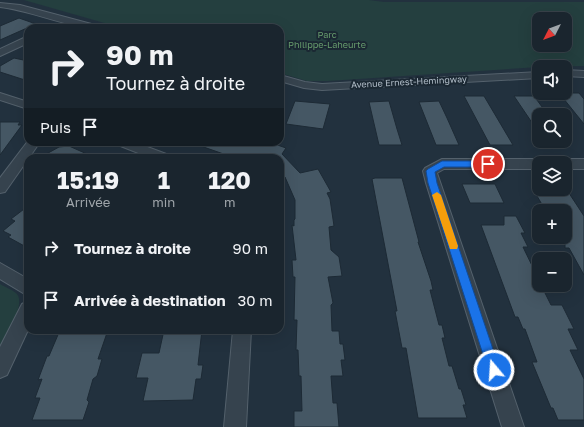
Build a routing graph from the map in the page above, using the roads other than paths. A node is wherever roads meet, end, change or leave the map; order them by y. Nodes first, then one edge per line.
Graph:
1 (0, 5) edge
2 (65, 20) junction
3 (56, 24) edge
4 (80, 24) edge
5 (24, 41) edge
6 (0, 53) edge
7 (572, 73) edge
8 (532, 74) edge
9 (584, 74) edge
10 (284, 79) edge
11 (0, 96) edge
12 (24, 105) edge
13 (132, 146) edge
14 (154, 154) edge
15 (24, 156) edge
16 (532, 164) edge
17 (0, 188) edge
18 (0, 270) edge
19 (24, 285) edge
20 (24, 318) edge
21 (242, 334) edge
22 (0, 368) edge
23 (235, 427) edge
24 (513, 427) edge

1 - 2 street
2 - 3 street
2 - 4 street
5 - 6 street
7 - 9 street
8 - 10 street, Avenue Ernest-Hemingway
11 - 12 street
13 - 14 street
15 - 17 street
16 - 24 street
18 - 19 street
20 - 22 street
21 - 23 street

